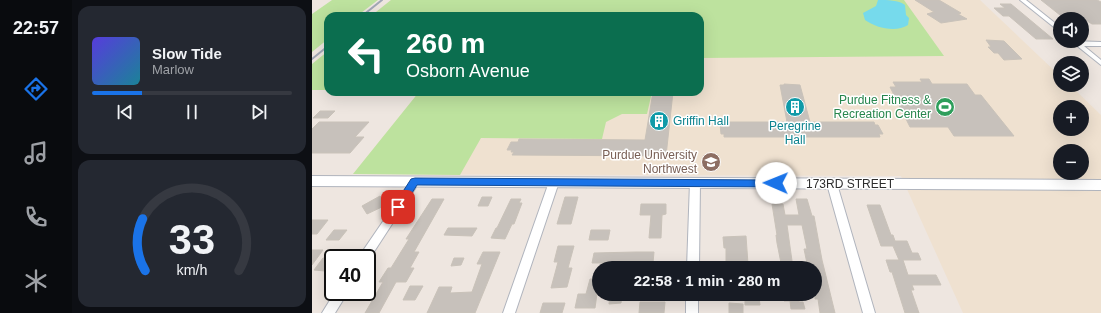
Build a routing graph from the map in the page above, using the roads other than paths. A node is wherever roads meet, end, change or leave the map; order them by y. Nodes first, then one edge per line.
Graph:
1 (1023, 0) edge
2 (1053, 24) edge
3 (1089, 43) edge
4 (1101, 44) edge
5 (1082, 48) edge
6 (1101, 63) edge
7 (312, 181) edge
8 (415, 181) junction
9 (554, 182) junction
10 (695, 182) junction
11 (832, 184) junction
12 (1101, 185) edge
13 (370, 249) edge
14 (693, 261) edge
15 (336, 301) edge
16 (692, 301) edge
17 (328, 313) edge
18 (509, 313) edge
19 (692, 313) edge
20 (869, 313) edge

1 - 2 street
3 - 4 street
5 - 6 street
7 - 8 street, 173RD STREET
8 - 9 street, 173RD STREET
8 - 13 street
9 - 10 street, 173RD STREET
9 - 18 street
10 - 11 street, 173RD STREET
10 - 14 street
11 - 12 street, 173RD STREET
11 - 20 street
15 - 17 street
16 - 19 street

